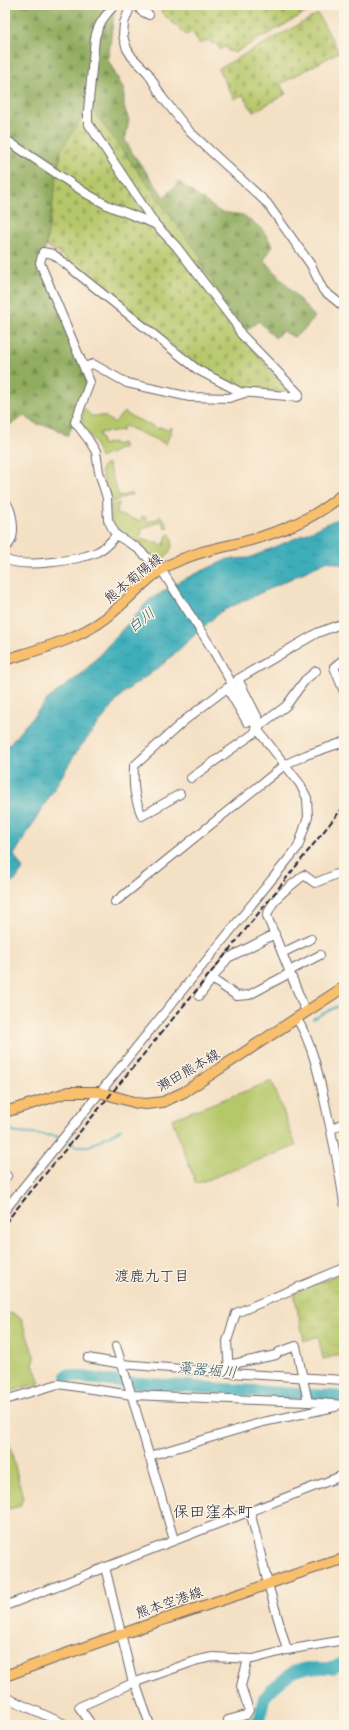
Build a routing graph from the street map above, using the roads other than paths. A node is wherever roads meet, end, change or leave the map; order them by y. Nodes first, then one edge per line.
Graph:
1 (115, 5) edge
2 (131, 5) edge
3 (138, 5) edge
4 (149, 16) dead end
5 (5, 139) edge
6 (155, 224) junction
7 (344, 307) edge
8 (85, 370) junction
9 (245, 393) junction
10 (344, 493) edge
11 (5, 501) edge
12 (116, 535) junction
13 (5, 547) edge
14 (5, 559) edge
15 (162, 571) junction
16 (344, 625) edge
17 (344, 659) edge
18 (5, 660) edge
19 (316, 671) dead end
20 (344, 692) edge
21 (257, 729) junction
22 (344, 742) edge
23 (286, 764) junction
24 (191, 778) dead end
25 (180, 794) dead end
26 (344, 870) edge
27 (115, 902) dead end
28 (275, 934) junction
29 (311, 939) dead end
30 (282, 953) junction
31 (320, 955) dead end
32 (290, 972) junction
33 (212, 979) junction
34 (344, 987) edge
35 (199, 996) dead end
36 (306, 1012) junction
37 (297, 1019) junction
38 (99, 1092) junction
39 (5, 1112) edge
40 (344, 1122) edge
41 (331, 1130) junction
42 (344, 1203) edge
43 (5, 1210) edge
44 (344, 1268) edge
45 (116, 1346) dead end
46 (88, 1358) dead end
47 (122, 1364) junction
48 (228, 1369) junction
49 (304, 1377) junction
50 (344, 1380) edge
51 (131, 1393) junction
52 (5, 1400) edge
53 (308, 1400) junction
54 (149, 1456) junction
55 (344, 1476) edge
56 (250, 1511) junction
57 (174, 1540) junction
58 (344, 1559) edge
59 (105, 1567) junction
60 (268, 1584) junction
61 (5, 1606) edge
62 (120, 1634) junction
63 (344, 1640) edge
64 (287, 1650) junction
65 (248, 1659) junction
66 (5, 1676) edge
67 (134, 1682) junction
68 (5, 1697) edge
69 (228, 1720) dead end
70 (67, 1725) edge
71 (87, 1725) edge
72 (150, 1725) edge

1 - 6 street
2 - 7 street
3 - 4 street
5 - 6 street
6 - 9 street
8 - 9 street
8 - 9 street
8 - 12 street
10 - 15 main road, 熊本菊陽線
11 - 13 street
12 - 14 street
12 - 15 street
15 - 18 main road, 熊本菊陽線
15 - 21 street
16 - 21 street
17 - 20 street
19 - 21 street
21 - 23 street
21 - 24 street
21 - 25 street
22 - 23 street
23 - 27 street
23 - 38 street
26 - 28 street
28 - 30 street
28 - 33 street
29 - 30 street
30 - 32 street
31 - 32 street
32 - 33 street
32 - 36 street
33 - 35 street
34 - 36 main road, 瀬田熊本線
36 - 37 main road, 瀬田熊本線
37 - 38 main road, 瀬田熊本線
37 - 41 street
38 - 39 main road, 瀬田熊本線
38 - 43 street
40 - 41 street
41 - 42 street
44 - 48 street
45 - 47 street
46 - 47 street
47 - 48 street
47 - 51 street
48 - 49 street
48 - 49 street
49 - 50 street
49 - 53 street
51 - 52 street
51 - 53 street
51 - 54 street
53 - 54 street
54 - 57 street
55 - 56 street
56 - 57 street
56 - 60 street
57 - 59 street
58 - 60 main road, 熊本空港線
59 - 61 street
59 - 62 street
60 - 62 main road, 熊本空港線
60 - 64 street
62 - 66 main road, 熊本空港線
62 - 67 street
63 - 64 street
64 - 65 street
65 - 67 street
65 - 69 street
67 - 71 street
67 - 72 street
68 - 70 street

